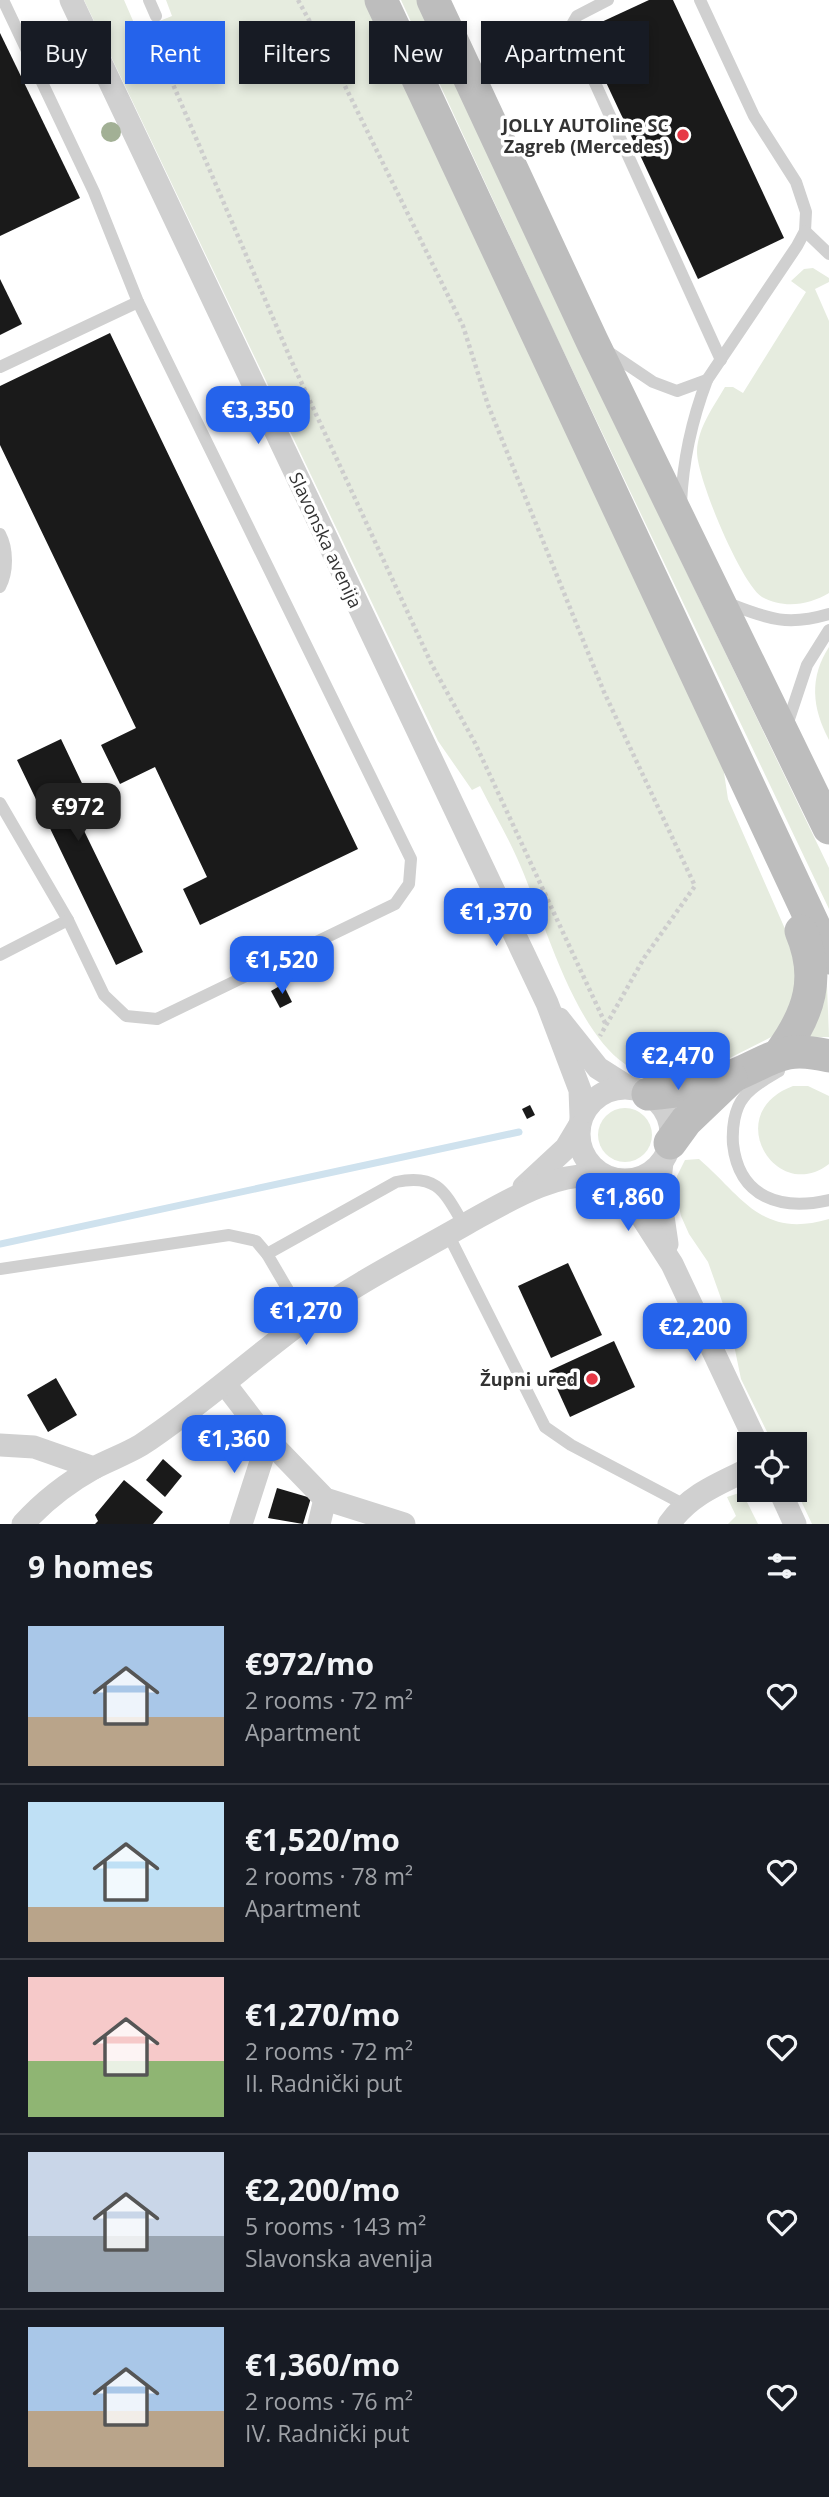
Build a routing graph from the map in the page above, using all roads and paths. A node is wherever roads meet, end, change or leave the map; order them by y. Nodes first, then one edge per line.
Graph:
1 (3, 0) edge
2 (71, 0) edge
3 (149, 0) edge
4 (298, 0) edge
5 (381, 0) edge
6 (433, 0) edge
7 (455, 0) edge
8 (608, 0) edge
9 (700, 0) edge
10 (156, 16) joint
11 (489, 121) junction
12 (805, 231) junction
13 (829, 254) edge
14 (138, 302) junction
15 (593, 341) junction
16 (721, 360) junction
17 (0, 367) edge
18 (708, 380) junction
19 (680, 521) junction
20 (0, 534) edge
21 (0, 587) edge
22 (718, 599) junction
23 (829, 614) edge
24 (829, 630) edge
25 (784, 735) junction
26 (0, 803) edge
27 (829, 828) edge
28 (787, 868) junction
29 (68, 920) junction
30 (0, 955) edge
31 (829, 958) edge
32 (547, 1003) junction
33 (606, 1026) junction
34 (597, 1043) dead end
35 (813, 1056) edge
36 (733, 1076) junction
37 (638, 1091) junction
38 (580, 1122) junction
39 (666, 1152) junction
40 (611, 1178) junction
41 (829, 1200) edge
42 (509, 1201) junction
43 (456, 1230) junction
44 (267, 1254) junction
45 (671, 1264) junction
46 (0, 1269) edge
47 (306, 1320) junction
48 (225, 1384) junction
49 (751, 1432) edge
50 (268, 1440) junction
51 (0, 1445) edge
52 (94, 1468) junction
53 (737, 1475) edge
54 (325, 1499) junction
55 (785, 1502) edge
56 (683, 1504) junction
57 (23, 1524) edge
58 (241, 1524) edge
59 (319, 1524) edge
60 (404, 1524) edge
61 (669, 1524) edge
62 (795, 1524) edge

1 - 14 lane
2 - 32 street, Slavonska avenija
3 - 10 lane
4 - 33 path
5 - 28 main road
6 - 11 main road
7 - 11 main road
8 - 16 lane
9 - 12 lane
10 - 33 path
11 - 15 main road
12 - 13 lane
12 - 16 lane
14 - 17 lane
14 - 29 lane
15 - 18 lane
15 - 19 main road
16 - 18 lane
18 - 19 lane
19 - 22 main road
20 - 21 lane
22 - 23 lane
22 - 25 main road
24 - 25 lane
25 - 27 main road
26 - 29 lane
28 - 31 main road
28 - 35 main road
29 - 30 lane
32 - 37 street, Slavonska avenija
32 - 38 street, Slavonska avenija
33 - 34 path
35 - 36 main road
35 - 41 lane
36 - 37 main road
36 - 39 main road
37 - 38 street
37 - 39 street
38 - 40 street
38 - 42 street
39 - 40 street
39 - 45 street
40 - 42 street
40 - 45 street
42 - 43 street
43 - 44 lane
43 - 47 street
43 - 56 lane
44 - 46 lane
44 - 47 lane
45 - 49 street
47 - 48 street
48 - 50 street
48 - 52 street
50 - 54 street
50 - 58 street
51 - 52 street
52 - 57 street
53 - 56 street
54 - 59 street
54 - 60 street
55 - 62 street
56 - 61 street

